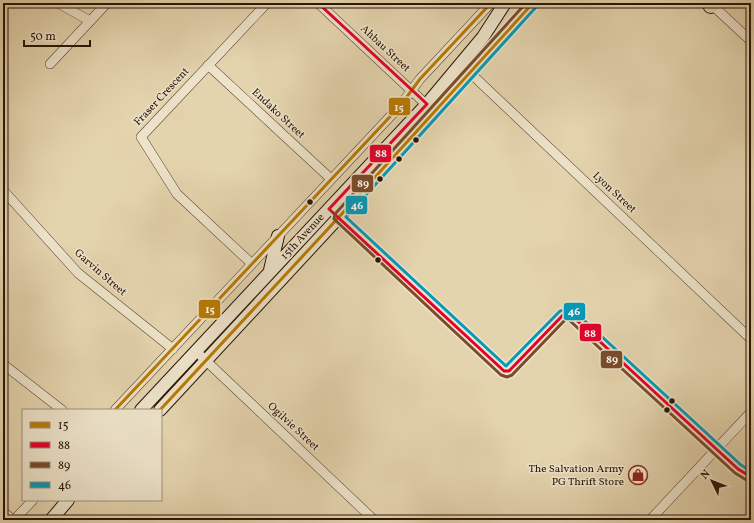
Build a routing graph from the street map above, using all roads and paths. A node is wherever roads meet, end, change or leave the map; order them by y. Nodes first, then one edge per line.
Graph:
1 (58, 3) edge
2 (107, 3) edge
3 (267, 3) edge
4 (318, 3) edge
5 (491, 3) edge
6 (505, 3) edge
7 (533, 3) edge
8 (711, 4) edge
9 (90, 21) junction
10 (751, 41) edge
11 (50, 64) dead end
12 (461, 64) junction
13 (208, 65) junction
14 (470, 74) junction
15 (411, 90) junction
16 (431, 108) junction
17 (331, 179) junction
18 (3, 190) edge
19 (329, 209) junction
20 (339, 218) junction
21 (278, 236) junction
22 (252, 264) junction
23 (270, 272) junction
24 (751, 339) edge
25 (173, 349) junction
26 (196, 352) junction
27 (206, 361) junction
28 (3, 364) edge
29 (61, 409) edge
30 (116, 409) edge
31 (142, 409) edge
32 (161, 409) edge
33 (751, 412) edge
34 (717, 449) junction
35 (751, 477) edge
36 (32, 501) edge
37 (67, 501) edge
38 (3, 512) edge
39 (656, 518) edge
40 (13, 520) edge
41 (51, 520) edge
42 (374, 520) edge

1 - 9 street
2 - 9 street
3 - 13 street, Fraser Crescent
4 - 15 street, Ahbau Street
5 - 15 street, 15th Avenue
6 - 12 main road, 15th Avenue
7 - 14 main road, 15th Avenue
8 - 10 street
9 - 11 street
12 - 14 street, Lyon Street
12 - 16 main road, 15th Avenue
13 - 17 street, Endako Street
13 - 22 street, Fraser Crescent
14 - 16 main road, 15th Avenue
14 - 24 street, Lyon Street
15 - 16 street, Ahbau Street
15 - 17 street, 15th Avenue
16 - 19 main road, 15th Avenue
16 - 20 main road, 15th Avenue
17 - 21 street, 15th Avenue
18 - 25 street, Garvin Street
19 - 20 street
19 - 23 main road, 15th Avenue
20 - 27 main road, 15th Avenue
20 - 34 street
21 - 22 street, 15th Avenue
21 - 23 main road
22 - 25 street, 15th Avenue
23 - 26 main road, 15th Avenue
25 - 30 street, 15th Avenue
26 - 27 street, Ogilvie Street
26 - 31 main road, 15th Avenue
27 - 32 main road, 15th Avenue
27 - 42 street, Ogilvie Street
28 - 29 street
33 - 34 street
34 - 35 street
34 - 39 street
36 - 40 street
37 - 41 main road
38 - 40 street

